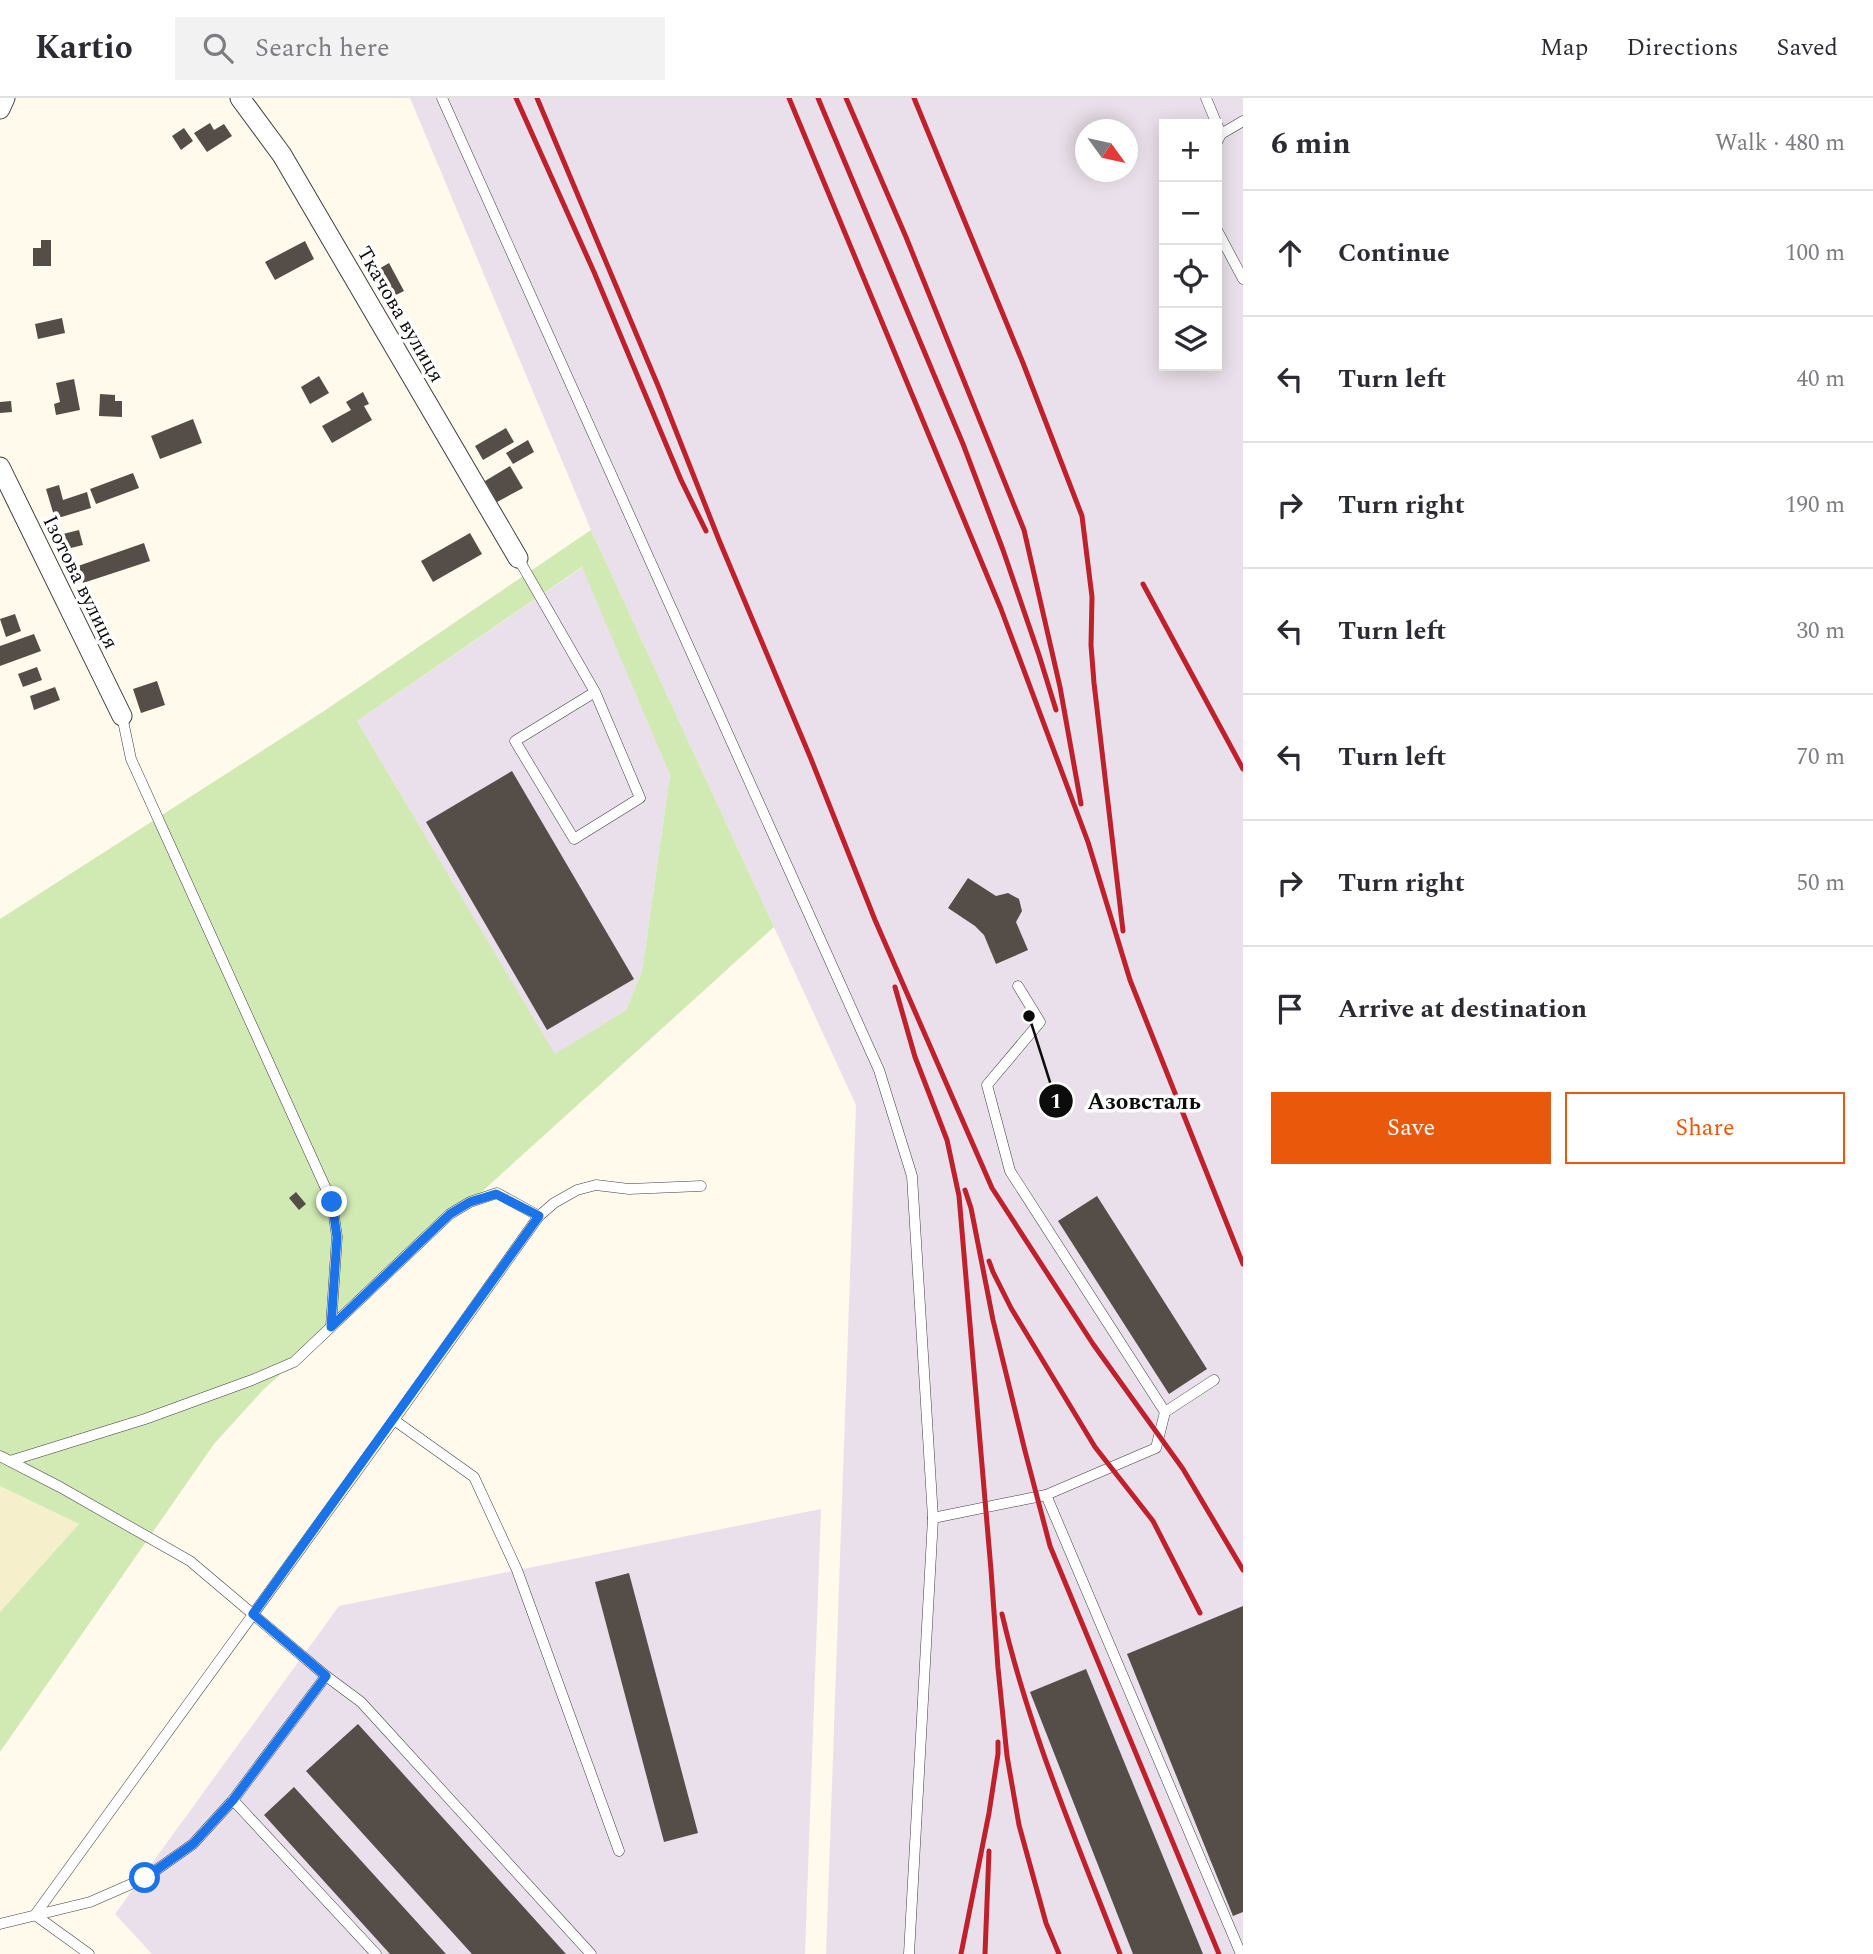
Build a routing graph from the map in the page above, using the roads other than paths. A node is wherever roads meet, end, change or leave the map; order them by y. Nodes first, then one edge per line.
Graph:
1 (5, 98) edge
2 (240, 98) edge
3 (442, 98) edge
4 (1206, 98) edge
5 (0, 109) edge
6 (1213, 119) edge
7 (1243, 121) edge
8 (1222, 136) edge
9 (1222, 238) edge
10 (1243, 278) edge
11 (0, 467) edge
12 (518, 558) joint
13 (595, 692) junction
14 (122, 716) joint
15 (1018, 986) dead end
16 (701, 1186) dead end
17 (539, 1216) junction
18 (331, 1327) junction
19 (1214, 1380) dead end
20 (1165, 1412) junction
21 (394, 1420) junction
22 (5, 1459) edge
23 (1046, 1495) junction
24 (933, 1518) junction
25 (253, 1614) junction
26 (326, 1676) junction
27 (233, 1800) junction
28 (619, 1852) dead end
29 (35, 1915) junction
30 (0, 1924) edge
31 (89, 1954) edge
32 (376, 1954) edge
33 (591, 1954) edge
34 (909, 1954) edge
35 (1241, 1954) edge

1 - 5 street
2 - 12 street, Ткачова вулиця
3 - 24 lane
4 - 6 lane
7 - 8 lane
9 - 10 lane
11 - 14 street, Ізотова вулиця
12 - 13 lane
13 - 13 lane
14 - 18 lane
15 - 20 lane
16 - 17 lane
17 - 18 lane
17 - 21 lane
18 - 22 lane
19 - 20 lane
20 - 23 lane
21 - 25 lane
21 - 28 lane
22 - 25 lane
23 - 24 lane
23 - 35 lane
24 - 34 lane
25 - 26 lane
25 - 29 lane
26 - 27 lane
26 - 33 lane
27 - 29 lane
27 - 32 lane
29 - 30 lane
29 - 31 lane

